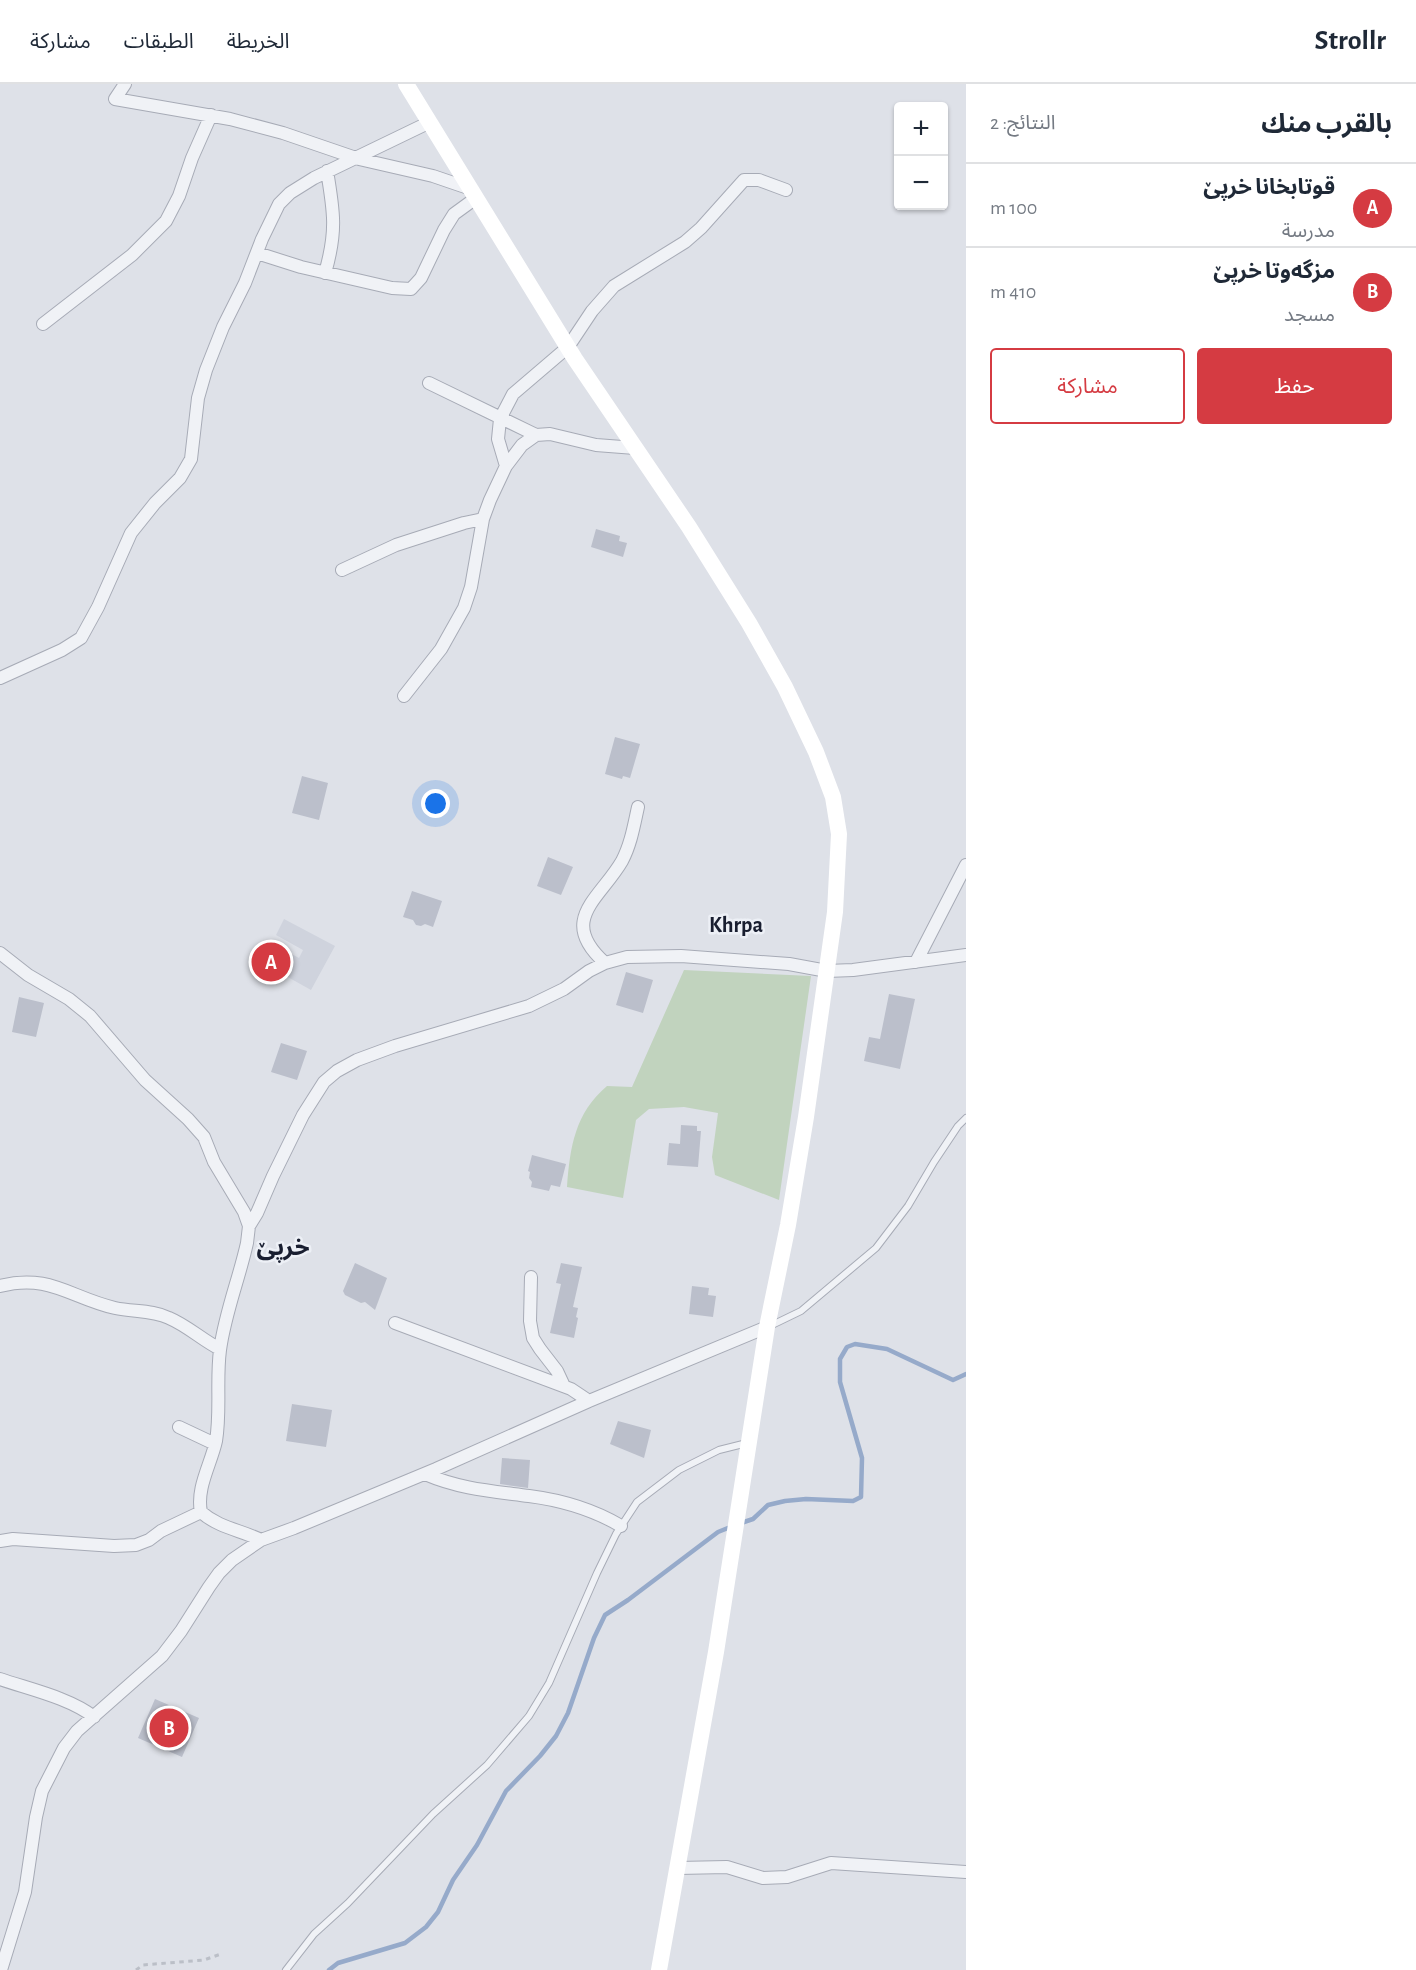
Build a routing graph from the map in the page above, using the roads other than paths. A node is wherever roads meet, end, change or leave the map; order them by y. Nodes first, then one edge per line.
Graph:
1 (125, 84) edge
2 (406, 84) edge
3 (211, 115) junction
4 (430, 122) junction
5 (355, 158) junction
6 (327, 171) junction
7 (786, 189) dead end
8 (474, 193) junction
9 (256, 253) junction
10 (325, 273) junction
11 (43, 324) dead end
12 (568, 347) junction
13 (429, 383) dead end
14 (500, 419) junction
15 (536, 435) junction
16 (635, 448) junction
17 (506, 466) junction
18 (483, 519) junction
19 (342, 570) dead end
20 (0, 678) edge
21 (404, 696) dead end
22 (638, 807) dead end
23 (966, 865) edge
24 (0, 953) edge
25 (966, 956) edge
26 (916, 962) junction
27 (605, 963) junction
28 (827, 971) junction
29 (966, 1119) edge
30 (249, 1226) junction
31 (531, 1277) dead end
32 (0, 1286) edge
33 (395, 1323) dead end
34 (767, 1327) junction
35 (220, 1349) junction
36 (564, 1386) junction
37 (589, 1401) junction
38 (179, 1427) dead end
39 (750, 1442) junction
40 (215, 1444) junction
41 (425, 1474) junction
42 (201, 1512) junction
43 (621, 1526) junction
44 (261, 1540) junction
45 (0, 1541) edge
46 (0, 1679) edge
47 (94, 1717) junction
48 (678, 1868) junction
49 (966, 1872) edge
50 (1, 1970) edge
51 (286, 1970) edge
52 (659, 1970) edge

1 - 3 street
2 - 4 street
3 - 5 street
3 - 11 street
4 - 5 street
4 - 8 street
5 - 6 street
5 - 8 street
6 - 9 street
6 - 10 street
7 - 12 street
8 - 10 street
8 - 12 street
9 - 10 street
9 - 20 street
12 - 14 street
12 - 16 street
13 - 14 street
14 - 15 street
14 - 17 street
15 - 16 street
15 - 17 street
16 - 28 street
17 - 18 street
18 - 19 street
18 - 21 street
22 - 27 street
23 - 26 street
24 - 30 street
25 - 26 street
26 - 28 street
27 - 28 street
27 - 30 street
28 - 34 street
29 - 34 lane
30 - 35 street
31 - 36 street
32 - 35 street
33 - 36 street
34 - 37 street
34 - 39 street
35 - 40 street
36 - 37 street
37 - 41 street
38 - 40 street
39 - 43 lane
39 - 48 street
40 - 42 street
41 - 43 street
41 - 44 street
42 - 44 street
42 - 45 street
43 - 51 lane
44 - 47 street
46 - 47 street
47 - 50 street
48 - 49 street
48 - 52 street

